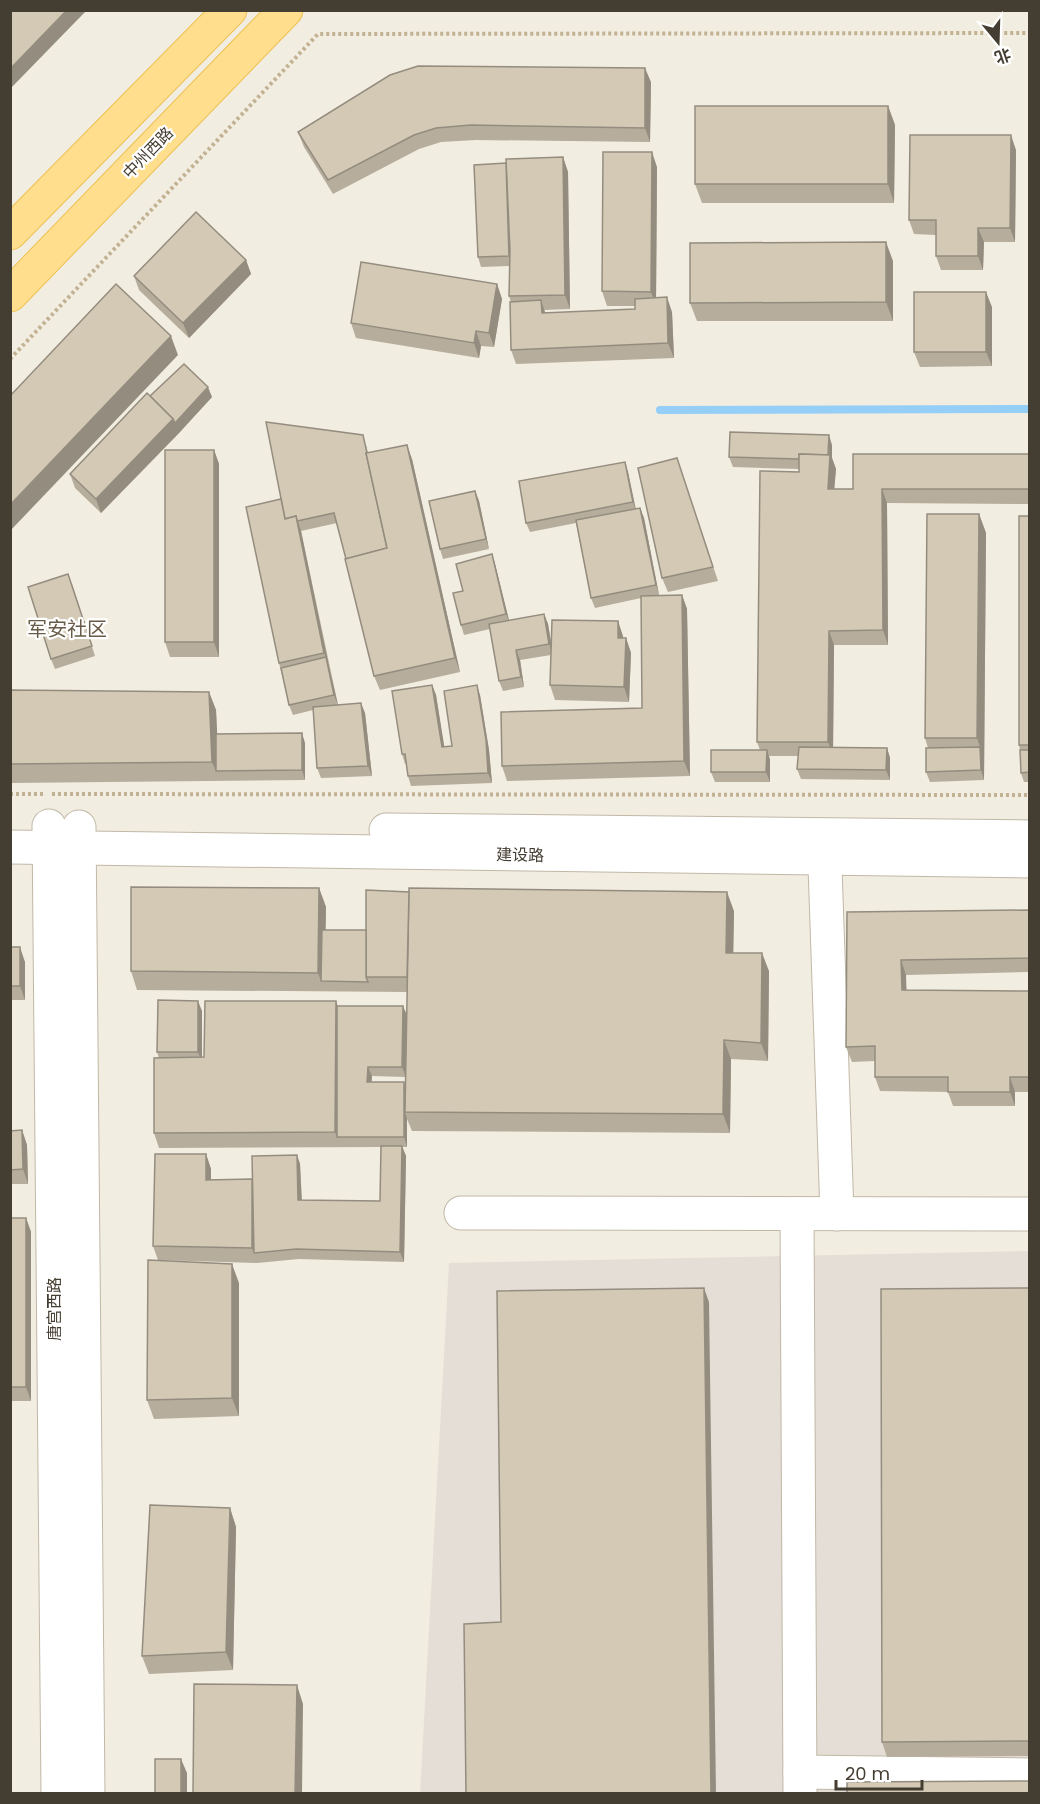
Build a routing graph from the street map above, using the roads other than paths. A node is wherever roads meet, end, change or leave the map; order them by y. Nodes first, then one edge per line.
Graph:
1 (230, 10) edge
2 (286, 10) edge
3 (10, 233) edge
4 (10, 295) edge
5 (10, 825) edge
6 (65, 836) junction
7 (1029, 837) edge
8 (10, 847) edge
9 (825, 848) junction
10 (1029, 861) edge
11 (461, 1213) dead end
12 (797, 1214) junction
13 (837, 1214) junction
14 (1029, 1214) edge
15 (1029, 1775) edge
16 (800, 1783) edge
17 (58, 1794) edge
18 (88, 1794) edge

1 - 3 main road
2 - 4 main road, 中州西路
5 - 6 street, 建设路
6 - 8 street, 建设路
6 - 9 street, 建设路
6 - 17 street, 唐宫西路
6 - 18 street, 唐宫西路
7 - 9 street, 建设路
9 - 10 street, 建设路
9 - 13 street
11 - 12 street
12 - 13 street
12 - 16 street
13 - 14 street
15 - 16 street

